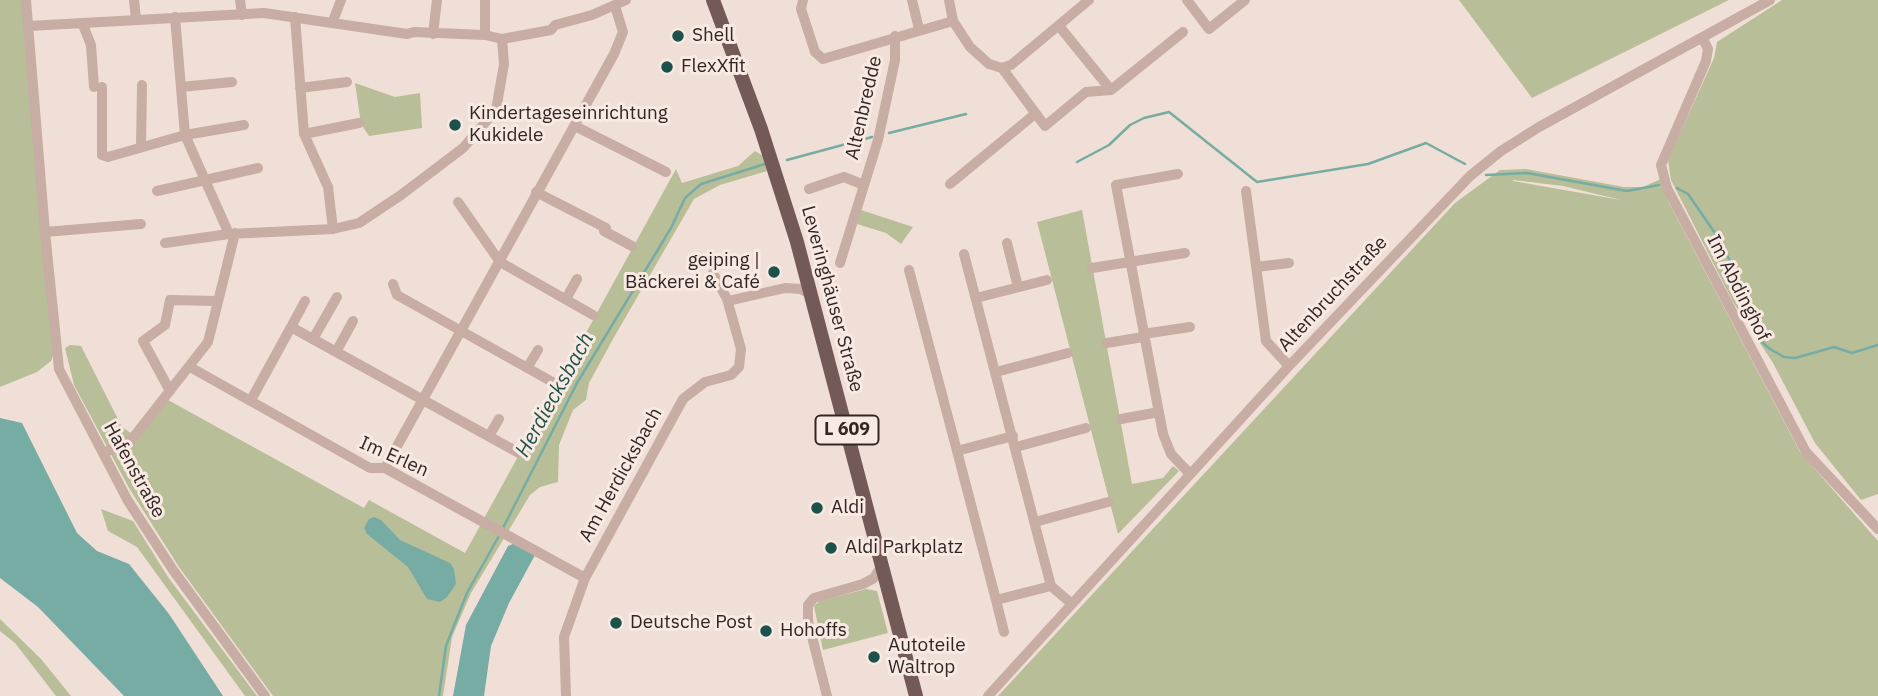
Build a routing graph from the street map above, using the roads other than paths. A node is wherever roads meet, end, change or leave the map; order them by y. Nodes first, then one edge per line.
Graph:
1 (26, 0) edge
2 (134, 0) edge
3 (240, 0) edge
4 (341, 0) edge
5 (437, 0) edge
6 (485, 0) edge
7 (626, 0) edge
8 (803, 0) edge
9 (912, 0) edge
10 (949, 0) edge
11 (1089, 0) edge
12 (1186, 0) edge
13 (1245, 0) edge
14 (1770, 0) edge
15 (615, 5) junction
16 (716, 5) edge
17 (242, 15) junction
18 (176, 17) junction
19 (295, 17) junction
20 (136, 19) junction
21 (333, 21) junction
22 (953, 21) junction
23 (83, 25) junction
24 (29, 26) junction
25 (1059, 26) junction
26 (919, 29) junction
27 (1183, 32) dead end
28 (433, 34) junction
29 (485, 35) junction
30 (895, 36) junction
31 (502, 39) junction
32 (1703, 39) junction
33 (1002, 68) junction
34 (232, 82) dead end
35 (347, 82) dead end
36 (142, 85) dead end
37 (181, 87) junction
38 (300, 88) junction
39 (1111, 90) junction
40 (1035, 114) junction
41 (359, 123) dead end
42 (244, 125) dead end
43 (575, 126) junction
44 (303, 134) junction
45 (185, 135) junction
46 (141, 147) junction
47 (103, 155) junction
48 (90, 156) dead end
49 (258, 168) dead end
50 (666, 172) dead end
51 (1178, 174) dead end
52 (204, 179) junction
53 (950, 184) dead end
54 (864, 185) junction
55 (809, 189) dead end
56 (157, 191) dead end
57 (1246, 191) dead end
58 (536, 192) junction
59 (458, 202) dead end
60 (612, 216) dead end
61 (141, 224) dead end
62 (606, 228) junction
63 (333, 229) junction
64 (44, 232) junction
65 (232, 234) junction
66 (166, 243) dead end
67 (1007, 243) dead end
68 (632, 246) dead end
69 (1185, 253) dead end
70 (964, 254) dead end
71 (802, 259) junction
72 (500, 262) junction
73 (1129, 262) junction
74 (840, 263) dead end
75 (1289, 263) dead end
76 (1256, 267) junction
77 (1092, 268) dead end
78 (909, 270) dead end
79 (713, 273) dead end
80 (577, 279) dead end
81 (1047, 280) dead end
82 (393, 284) dead end
83 (1018, 287) junction
84 (785, 288) junction
85 (812, 295) junction
86 (337, 298) dead end
87 (976, 298) junction
88 (566, 299) junction
89 (217, 301) junction
90 (305, 301) dead end
91 (728, 302) junction
92 (593, 315) dead end
93 (354, 321) dead end
94 (291, 327) junction
95 (1190, 327) dead end
96 (461, 330) junction
97 (1143, 335) junction
98 (313, 339) junction
99 (1107, 343) dead end
100 (538, 350) dead end
101 (336, 352) junction
102 (1068, 353) dead end
103 (1289, 366) junction
104 (190, 367) junction
105 (527, 368) junction
106 (996, 372) junction
107 (556, 384) dead end
108 (170, 391) junction
109 (422, 399) junction
110 (251, 400) junction
111 (1159, 412) junction
112 (499, 419) dead end
113 (1121, 419) dead end
114 (1086, 428) dead end
115 (489, 436) junction
116 (1014, 442) junction
117 (957, 451) junction
118 (104, 453) junction
119 (519, 453) dead end
120 (385, 468) junction
121 (1190, 474) junction
122 (1108, 502) dead end
123 (1035, 522) junction
124 (1878, 529) edge
125 (882, 565) junction
126 (585, 578) junction
127 (863, 584) junction
128 (1051, 586) junction
129 (889, 591) junction
130 (996, 600) junction
131 (1072, 604) junction
132 (1004, 632) dead end
133 (265, 696) edge
134 (566, 696) edge
135 (828, 696) edge
136 (916, 696) edge
137 (988, 696) edge

1 - 24 street, Hafenstraße
2 - 20 street
3 - 17 street
4 - 21 street
5 - 28 street
6 - 29 street
7 - 15 street
8 - 30 street
9 - 26 street
10 - 22 street
11 - 25 street
12 - 13 street
14 - 32 street, Altenbruchstraße
15 - 31 street
15 - 43 street
16 - 71 main road, Leveringhäuser Straße / L 609
17 - 18 street
17 - 19 street
18 - 20 street
18 - 37 street
19 - 21 street
19 - 38 street
20 - 23 street
21 - 28 street
22 - 26 street, Altenbredde
22 - 33 street
23 - 24 street
23 - 47 street
24 - 64 street, Hafenstraße
25 - 33 street
25 - 39 street
26 - 30 street, Altenbredde
27 - 39 street
28 - 29 street
29 - 31 street
30 - 54 street, Altenbredde
31 - 63 street
32 - 103 street, Altenbruchstraße
32 - 124 street, Im Abdinghof
33 - 40 street
34 - 37 street
35 - 38 street
36 - 46 street
37 - 45 street
38 - 44 street
39 - 40 street
40 - 53 street
41 - 44 street
42 - 45 street
43 - 50 street
43 - 58 street
44 - 63 street
45 - 46 street
45 - 52 street
46 - 47 street
47 - 48 street
49 - 52 street
51 - 73 street
52 - 56 street
52 - 65 street
54 - 55 street, Altenbredde
54 - 74 street, Altenbredde
57 - 76 street
58 - 62 street
58 - 72 street
59 - 72 street
60 - 62 street
61 - 64 street
62 - 68 street
63 - 65 street
64 - 118 street, Hafenstraße
65 - 66 street
65 - 89 street
67 - 83 street
69 - 73 street
70 - 87 street
71 - 84 street
71 - 85 main road, Leveringhäuser Straße / L 609
72 - 88 street
72 - 96 street
73 - 77 street
73 - 97 street
75 - 76 street
76 - 103 street
78 - 117 street
79 - 91 street, Am Herdicksbach
80 - 88 street
81 - 83 street
82 - 96 street
83 - 87 street
84 - 85 street
84 - 91 street
85 - 125 main road, Leveringhäuser Straße / L 609
86 - 98 street
87 - 106 street
88 - 92 street
89 - 104 street
89 - 108 street
90 - 94 street
91 - 126 street, Am Herdicksbach
93 - 101 street
94 - 98 street
94 - 110 street
95 - 97 street
96 - 105 street
96 - 109 street
97 - 99 street
97 - 111 street
98 - 101 street
100 - 105 street
101 - 109 street
102 - 106 street
103 - 121 street, Altenbruchstraße
104 - 108 street
104 - 110 street, Im Erlen
105 - 107 street
106 - 116 street
108 - 118 street
109 - 115 street
109 - 120 street
110 - 120 street, Im Erlen
111 - 113 street
111 - 121 street
112 - 115 street
114 - 116 street
115 - 119 street
116 - 117 street
116 - 123 street
117 - 130 street
118 - 133 street, Hafenstraße
120 - 126 street, Im Erlen
121 - 131 street, Altenbruchstraße
122 - 123 street
123 - 128 street
125 - 127 street
125 - 129 main road, Leveringhäuser Straße / L 609
126 - 134 street, Am Herdicksbach
127 - 129 street
127 - 135 street
128 - 130 street
128 - 131 street
129 - 136 main road, Leveringhäuser Straße / L 609
130 - 132 street
131 - 137 street, Altenbruchstraße

